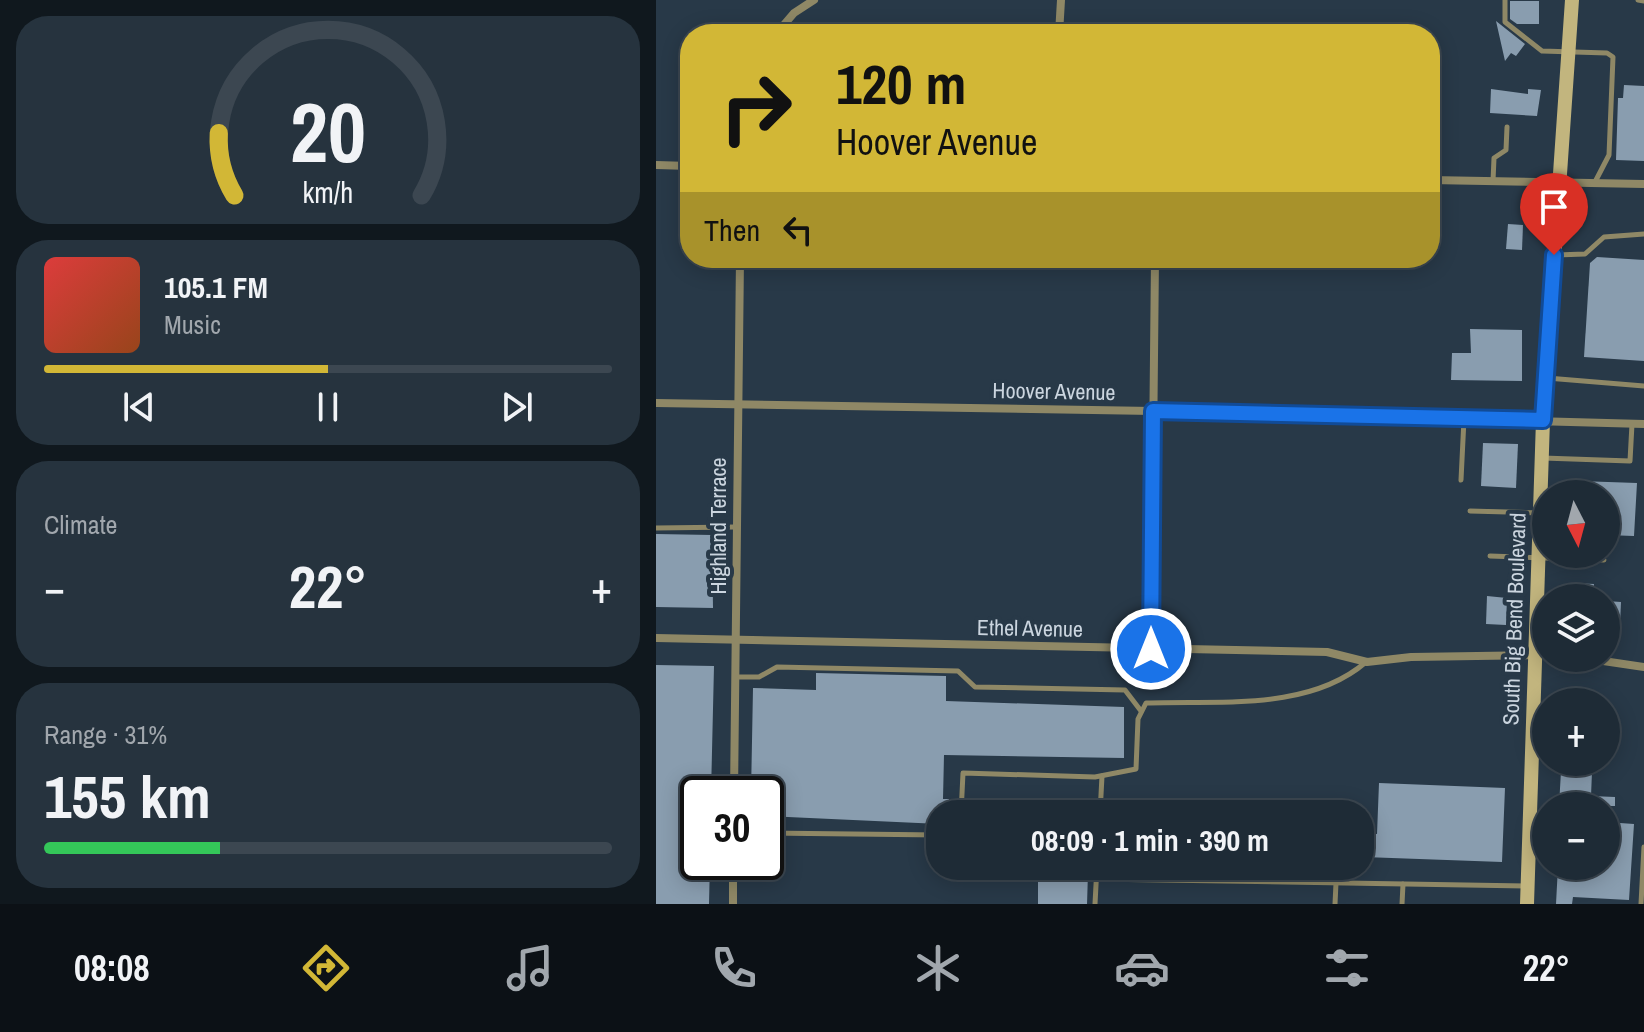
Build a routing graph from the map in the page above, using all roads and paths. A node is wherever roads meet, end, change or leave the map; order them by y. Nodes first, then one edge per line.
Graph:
1 (814, 0) edge
2 (1061, 0) edge
3 (1505, 0) edge
4 (1572, 0) edge
5 (1638, 0) edge
6 (1644, 1) edge
7 (785, 24) edge
8 (1060, 24) edge
9 (1568, 52) junction
10 (1507, 127) dead end
11 (656, 165) edge
12 (680, 166) edge
13 (1440, 180) edge
14 (1493, 181) junction
15 (1558, 182) junction
16 (1594, 183) junction
17 (1644, 184) edge
18 (1644, 234) edge
19 (1554, 255) junction
20 (740, 268) edge
21 (1155, 268) edge
22 (1546, 378) junction
23 (1644, 386) edge
24 (656, 403) edge
25 (737, 405) junction
26 (1153, 411) junction
27 (1464, 418) junction
28 (1543, 420) junction
29 (1632, 424) junction
30 (1644, 424) edge
31 (1542, 458) junction
32 (1461, 480) dead end
33 (1541, 480) edge
34 (1470, 511) dead end
35 (1532, 513) edge
36 (735, 527) junction
37 (656, 528) edge
38 (1490, 556) dead end
39 (1532, 557) edge
40 (656, 638) edge
41 (736, 639) junction
42 (1151, 649) junction
43 (1532, 656) edge
44 (1367, 662) junction
45 (1620, 663) edge
46 (1644, 667) edge
47 (1539, 672) edge
48 (735, 677) junction
49 (1142, 711) junction
50 (734, 776) edge
51 (1102, 776) junction
52 (962, 800) edge
53 (1101, 800) edge
54 (1529, 831) junction
55 (1532, 831) edge
56 (784, 833) edge
57 (926, 835) edge
58 (1644, 847) edge
59 (733, 880) edge
60 (1096, 880) edge
61 (1156, 880) edge
62 (1336, 883) junction
63 (1403, 884) junction
64 (1527, 886) junction
65 (733, 904) edge
66 (1095, 904) edge
67 (1335, 904) edge
68 (1402, 904) edge
69 (1527, 904) edge
70 (1641, 904) edge

1 - 7 street
2 - 8 street
3 - 9 lane
4 - 9 main road, South Big Bend Boulevard
5 - 6 lane
9 - 15 main road, South Big Bend Boulevard
9 - 16 lane
10 - 14 lane
11 - 12 street
13 - 14 street
14 - 15 street
15 - 16 street
15 - 19 main road, South Big Bend Boulevard
16 - 17 street
18 - 19 lane
19 - 22 main road, South Big Bend Boulevard
20 - 25 street, Highland Terrace
21 - 26 street
22 - 23 lane
22 - 28 main road, South Big Bend Boulevard
24 - 25 street, Hoover Avenue
25 - 26 street, Hoover Avenue
25 - 36 street, Highland Terrace
26 - 27 street, Hoover Avenue
26 - 42 street
27 - 28 street, Hoover Avenue
27 - 32 lane
28 - 29 street, Hoover Avenue
28 - 31 main road, South Big Bend Boulevard
29 - 30 street, Hoover Avenue
29 - 31 lane
31 - 33 main road, South Big Bend Boulevard
34 - 35 lane
36 - 37 lane
36 - 41 street, Highland Terrace
38 - 39 lane
40 - 41 street, Ethel Avenue
41 - 42 street, Ethel Avenue
41 - 48 street, Highland Terrace
42 - 44 street, Ethel Avenue
43 - 44 street, Ethel Avenue
44 - 49 lane
45 - 46 street
47 - 54 main road, South Big Bend Boulevard
48 - 49 lane
48 - 50 street, Highland Terrace
49 - 51 lane
51 - 52 lane
51 - 53 lane
54 - 55 lane
54 - 64 main road, South Big Bend Boulevard
56 - 57 lane
58 - 70 lane
59 - 65 street
60 - 66 lane
61 - 62 lane
62 - 63 lane
62 - 67 lane
63 - 64 lane
63 - 68 lane
64 - 69 main road, South Big Bend Boulevard

